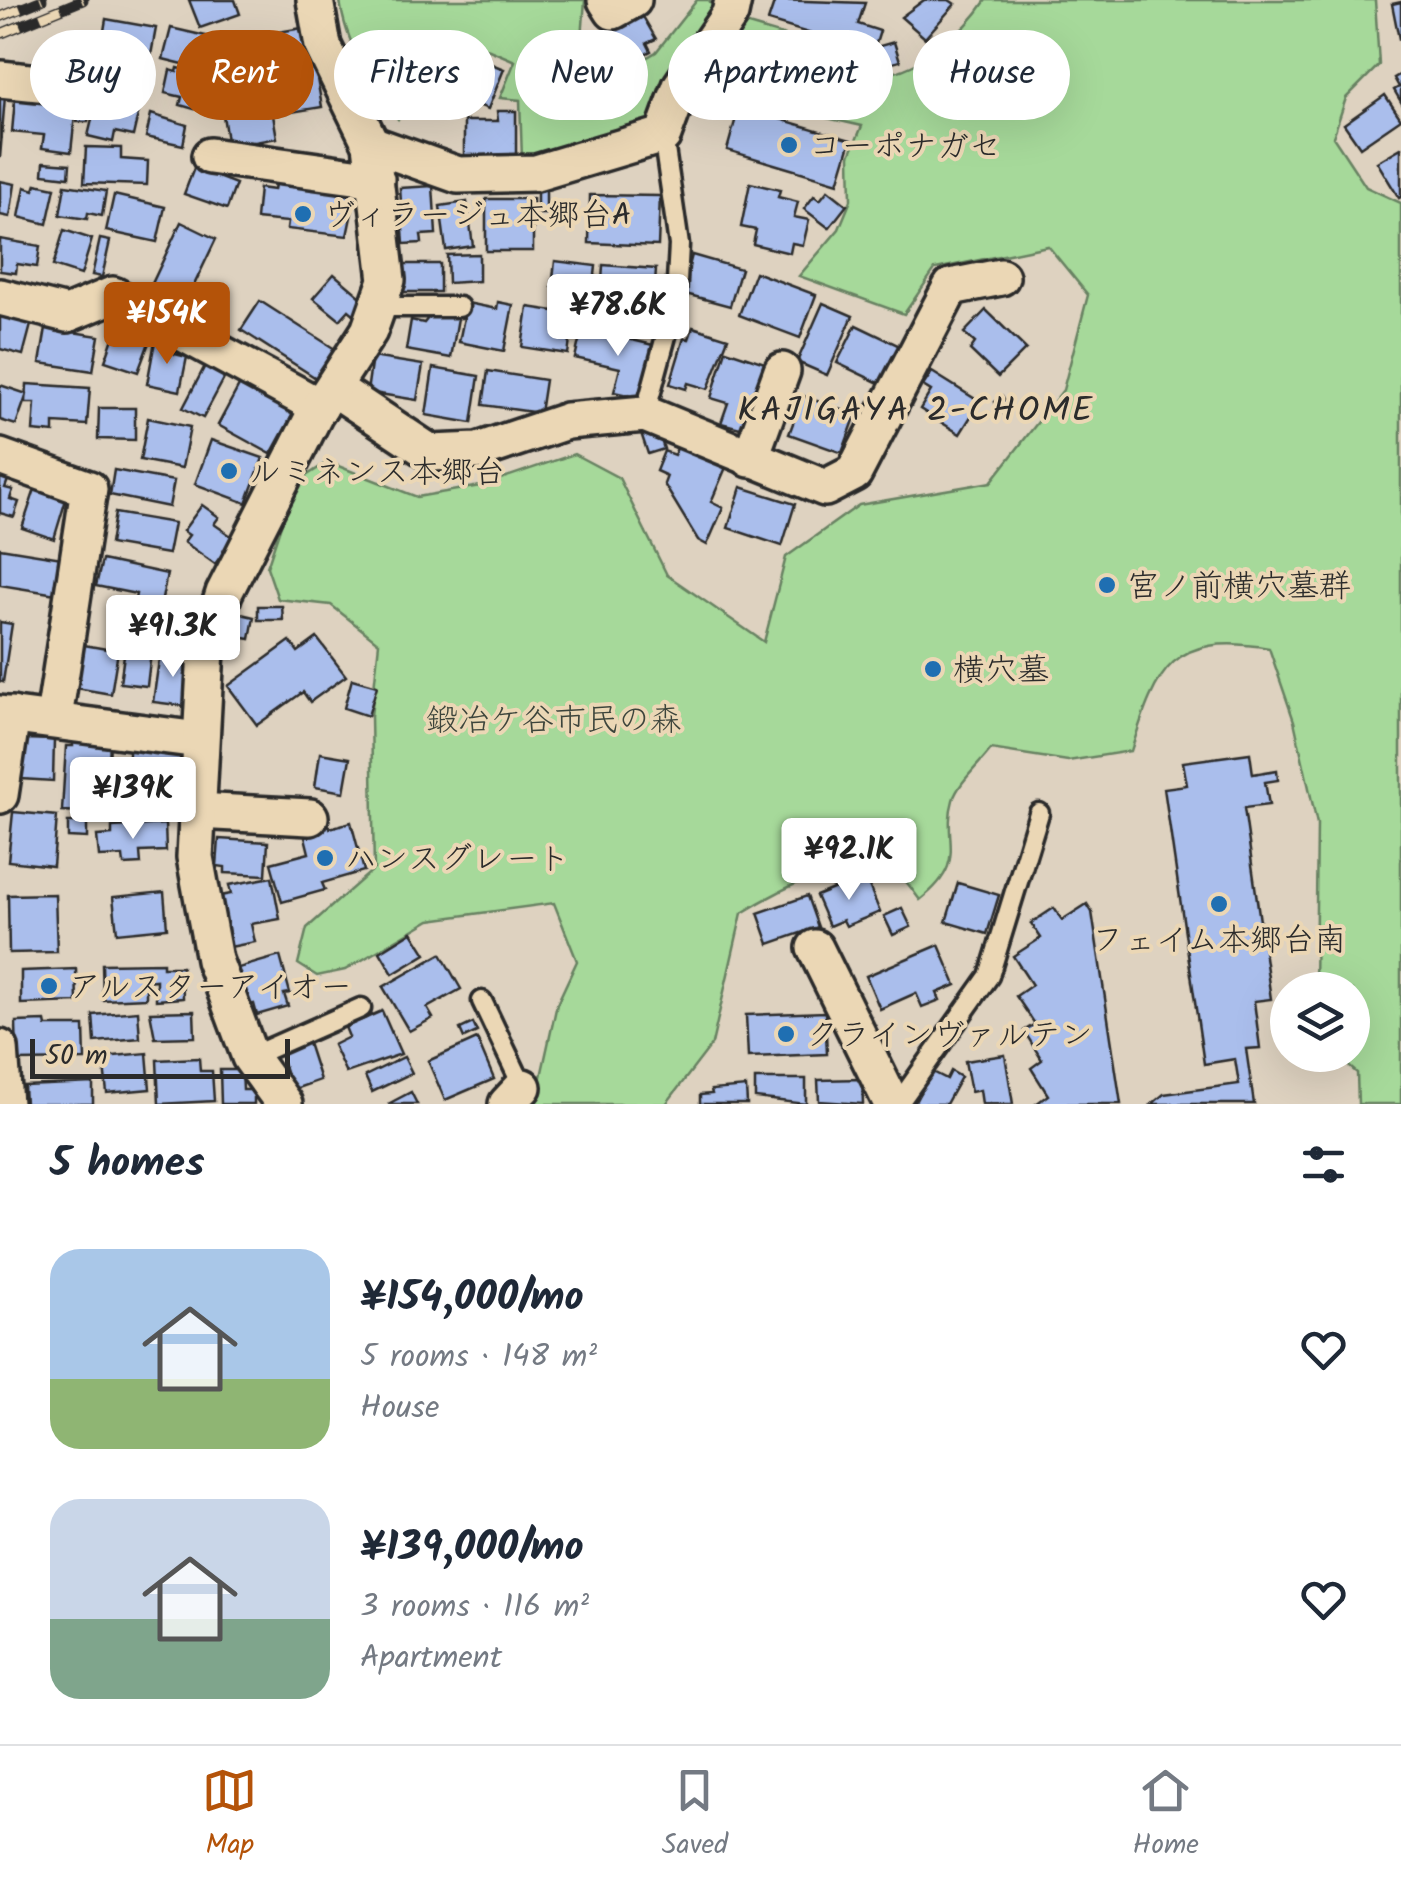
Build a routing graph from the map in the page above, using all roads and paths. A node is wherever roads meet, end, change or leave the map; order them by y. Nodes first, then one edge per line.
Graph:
1 (316, 0) edge
2 (606, 0) edge
3 (633, 0) edge
4 (732, 0) edge
5 (0, 80) edge
6 (30, 83) edge
7 (663, 134) junction
8 (210, 156) dead end
9 (374, 162) junction
10 (1002, 278) dead end
11 (0, 297) edge
12 (380, 308) junction
13 (459, 308) dead end
14 (782, 371) dead end
15 (327, 398) junction
16 (645, 414) junction
17 (0, 458) edge
18 (750, 459) junction
19 (6, 715) edge
20 (54, 718) junction
21 (199, 740) junction
22 (0, 795) edge
23 (197, 811) junction
24 (1039, 813) dead end
25 (310, 818) dead end
26 (815, 948) dead end
27 (482, 1001) dead end
28 (361, 1008) dead end
29 (0, 1052) edge
30 (250, 1057) junction
31 (515, 1096) edge
32 (4, 1104) edge
33 (284, 1104) edge
34 (895, 1104) edge

1 - 9 street
2 - 3 street
4 - 7 street
5 - 6 street
7 - 9 street
7 - 16 lane
8 - 9 street
9 - 12 street
10 - 18 street
11 - 15 street
12 - 13 lane
12 - 15 street
14 - 18 street
15 - 16 street
15 - 21 street
16 - 18 street
17 - 20 street
19 - 20 street
19 - 22 street
20 - 21 street
21 - 23 street
23 - 25 street
23 - 30 street
24 - 34 lane
26 - 34 street
27 - 31 lane
28 - 30 lane
29 - 32 street
30 - 33 street

